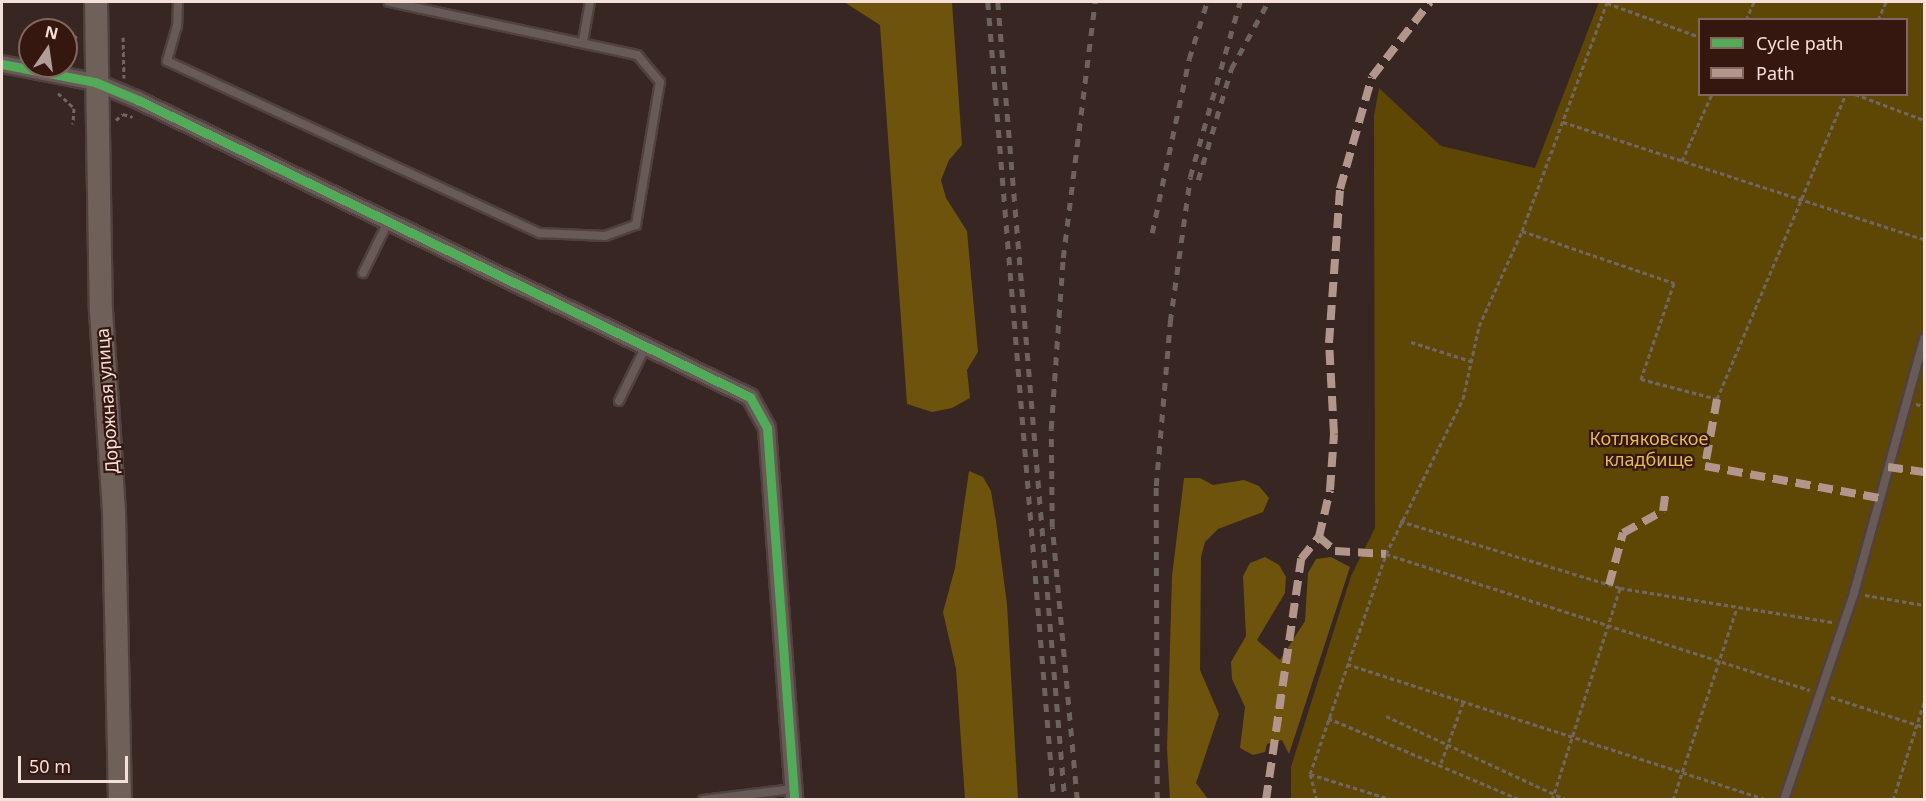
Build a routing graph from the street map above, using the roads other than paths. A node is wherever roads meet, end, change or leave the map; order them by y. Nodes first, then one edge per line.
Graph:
1 (96, 2) edge
2 (178, 2) edge
3 (389, 2) edge
4 (590, 2) edge
5 (583, 41) junction
6 (2, 64) edge
7 (95, 82) junction
8 (388, 222) junction
9 (363, 273) dead end
10 (1924, 338) edge
11 (646, 346) junction
12 (619, 401) dead end
13 (793, 794) edge
14 (120, 800) edge
15 (703, 800) edge
16 (1784, 800) edge

1 - 7 main road, Дорожная улица
2 - 5 lane
3 - 5 lane
4 - 5 lane
6 - 7 street
7 - 8 street
7 - 14 main road, Дорожная улица
8 - 9 lane
8 - 11 street
10 - 16 lane
11 - 12 lane
11 - 13 street
13 - 15 lane

